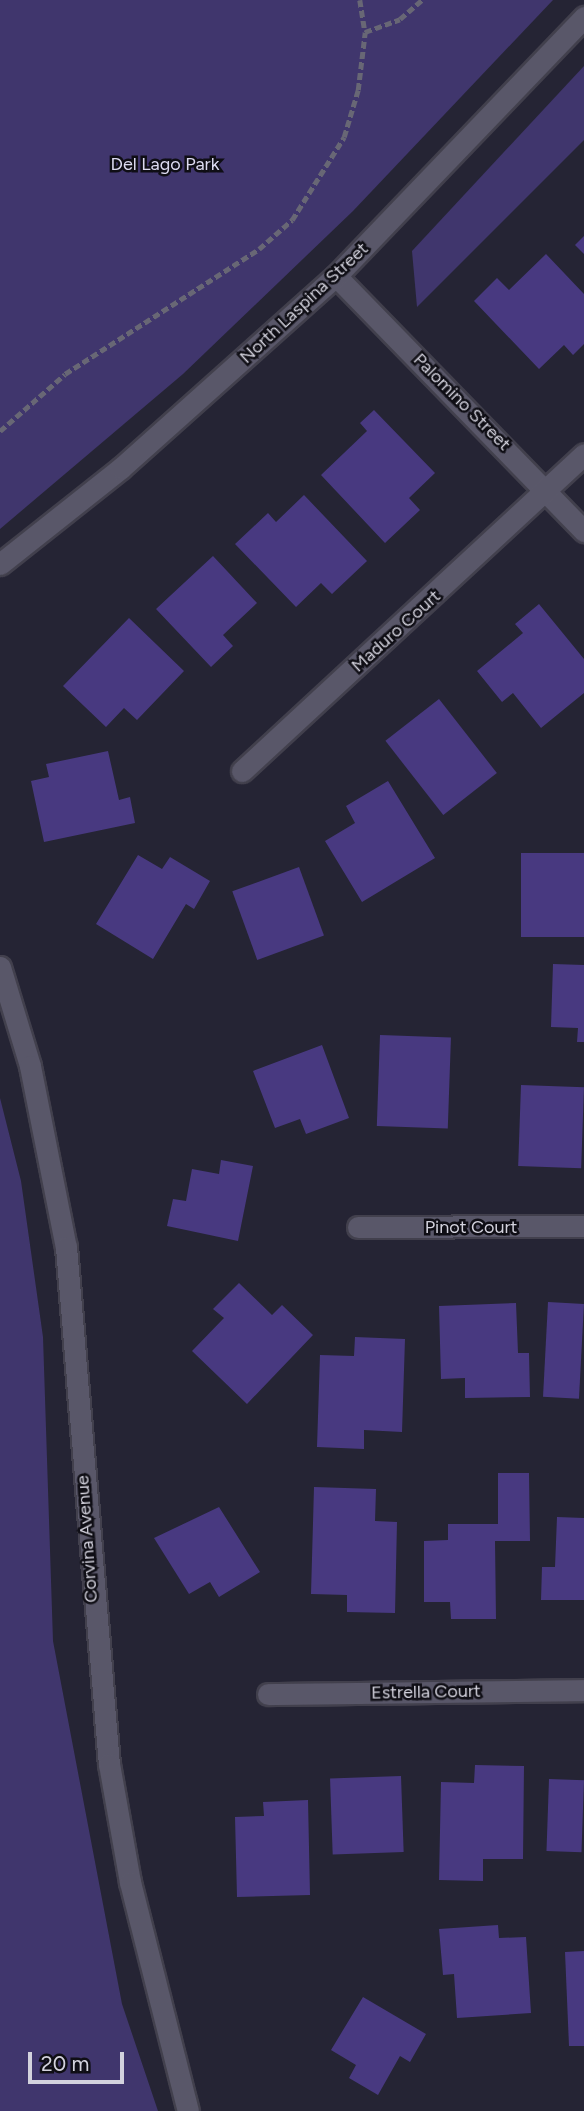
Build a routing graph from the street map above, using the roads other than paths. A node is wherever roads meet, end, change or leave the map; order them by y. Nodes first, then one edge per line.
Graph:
1 (584, 17) edge
2 (337, 276) junction
3 (584, 454) edge
4 (548, 489) junction
5 (584, 531) edge
6 (0, 564) edge
7 (242, 771) dead end
8 (0, 967) edge
9 (584, 1226) edge
10 (358, 1227) dead end
11 (584, 1690) edge
12 (268, 1694) dead end
13 (188, 2111) edge

1 - 2 street, North Laspina Street
2 - 4 street, Palomino Street
2 - 6 street, North Laspina Street
3 - 4 street, Maduro Court
4 - 5 street, Palomino Street
4 - 7 street, Maduro Court
8 - 13 street, Corvina Avenue
9 - 10 street, Pinot Court
11 - 12 street, Estrella Court

